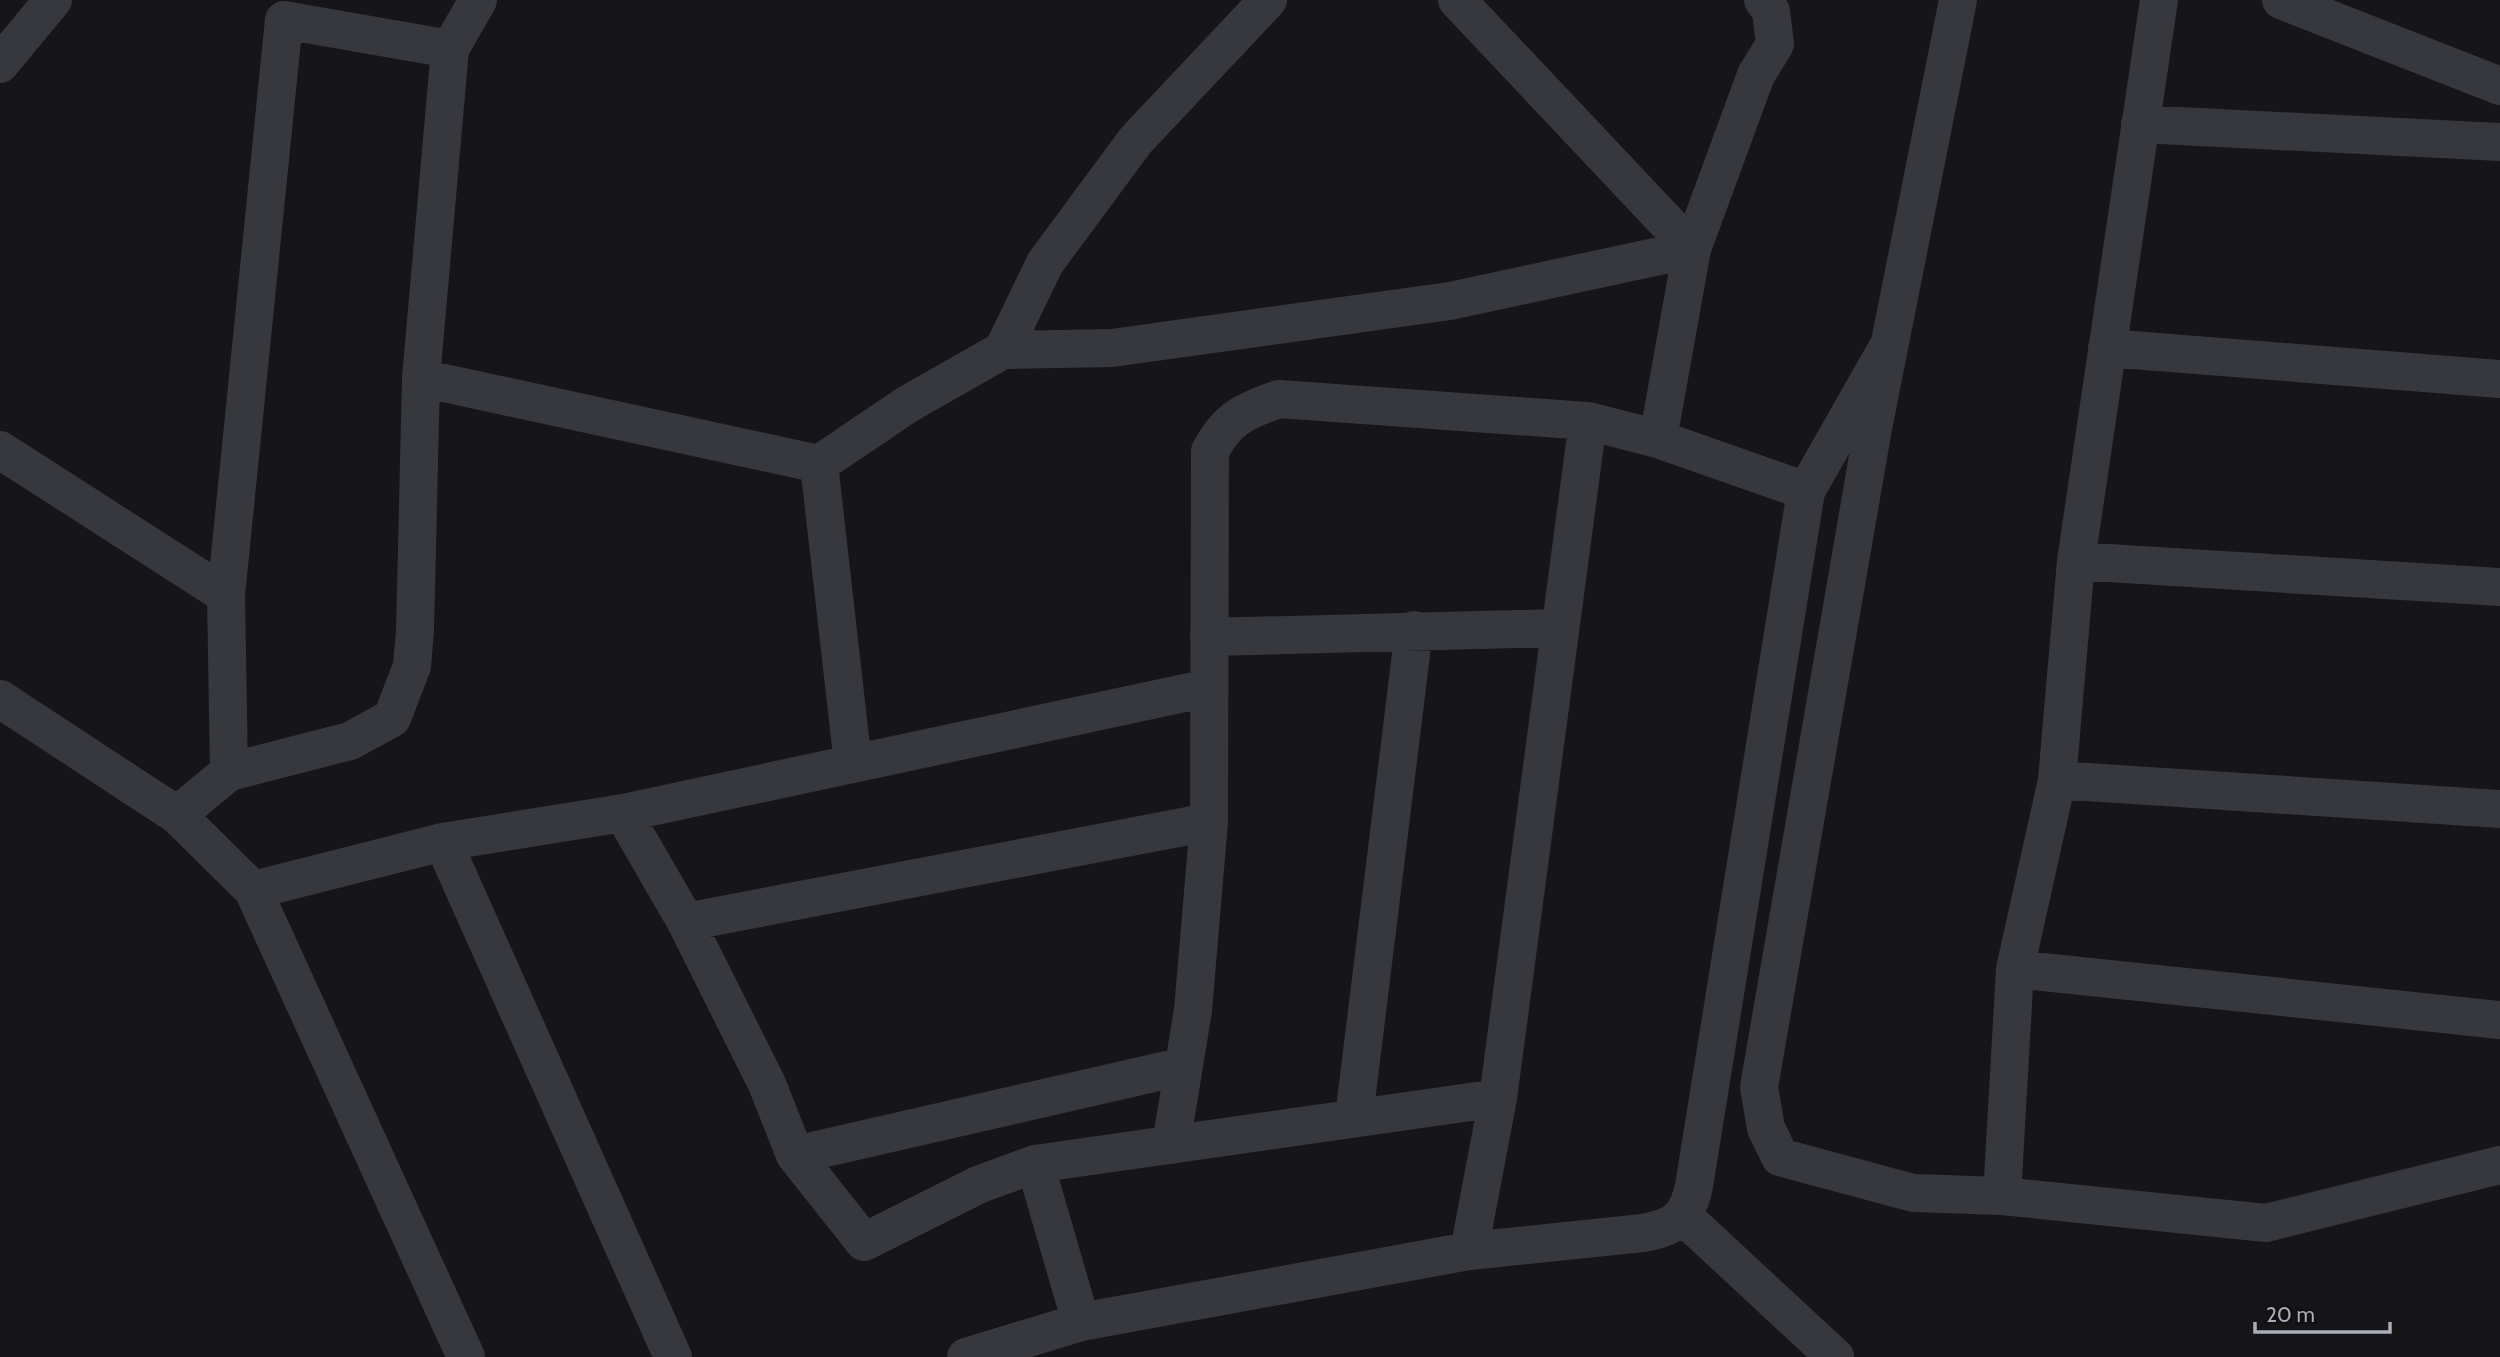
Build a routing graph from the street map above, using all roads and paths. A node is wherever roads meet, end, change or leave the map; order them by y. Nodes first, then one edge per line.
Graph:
1 (53, 0) edge
2 (478, 0) edge
3 (1268, 0) edge
4 (1457, 0) edge
5 (1763, 0) edge
6 (1958, 0) edge
7 (2159, 0) edge
8 (2281, 0) edge
9 (288, 10) edge
10 (450, 49) junction
11 (0, 64) edge
12 (2500, 86) edge
13 (2140, 124) junction
14 (2500, 142) edge
15 (1692, 249) junction
16 (1889, 345) junction
17 (2107, 348) junction
18 (1003, 350) junction
19 (421, 378) junction
20 (2500, 379) edge
21 (1588, 421) junction
22 (1658, 439) junction
23 (0, 450) edge
24 (820, 464) junction
25 (1806, 491) junction
26 (2076, 561) junction
27 (2500, 587) edge
28 (226, 595) junction
29 (1559, 628) junction
30 (1414, 630) junction
31 (1209, 637) junction
32 (1208, 688) junction
33 (0, 699) edge
34 (853, 764) junction
35 (229, 772) junction
36 (2057, 780) junction
37 (2500, 810) edge
38 (623, 813) junction
39 (177, 815) junction
40 (1209, 822) junction
41 (443, 842) junction
42 (253, 890) junction
43 (685, 922) junction
44 (2015, 969) junction
45 (2500, 1020) edge
46 (1184, 1066) junction
47 (1497, 1098) junction
48 (1354, 1117) junction
49 (1171, 1144) junction
50 (795, 1155) junction
51 (1035, 1164) junction
52 (2500, 1165) edge
53 (2002, 1196) junction
54 (1683, 1216) junction
55 (1469, 1251) junction
56 (1081, 1322) junction
57 (466, 1357) edge
58 (673, 1357) edge
59 (966, 1357) edge
60 (1835, 1357) edge

1 - 11 street
2 - 10 street
3 - 18 street
4 - 15 street
5 - 15 street
6 - 16 street
7 - 13 street
8 - 12 street
9 - 10 street
9 - 28 street
10 - 19 street
13 - 14 street
13 - 17 street
15 - 18 street
15 - 22 street
16 - 25 street
16 - 53 street
17 - 20 street
17 - 26 street
18 - 24 street
19 - 24 street
19 - 35 street
21 - 22 street
21 - 29 street
21 - 31 street
22 - 25 street
23 - 28 street
24 - 34 street
25 - 54 street
26 - 27 street
26 - 36 street
28 - 35 street
29 - 30 street
29 - 47 street
30 - 31 street
30 - 48 street
31 - 32 street
32 - 34 street
32 - 40 street
33 - 39 street
34 - 38 street
35 - 39 street
36 - 37 street
36 - 44 street
38 - 41 street
38 - 43 street
39 - 42 street
40 - 43 street
40 - 46 street
41 - 42 street
41 - 58 street
42 - 57 street
43 - 50 street
44 - 45 street
44 - 53 street
46 - 49 street
46 - 50 street
47 - 48 street
47 - 55 street
48 - 49 street
49 - 51 street
50 - 51 street
51 - 56 street
52 - 53 street
54 - 55 street
54 - 60 street
55 - 56 street
56 - 59 street

